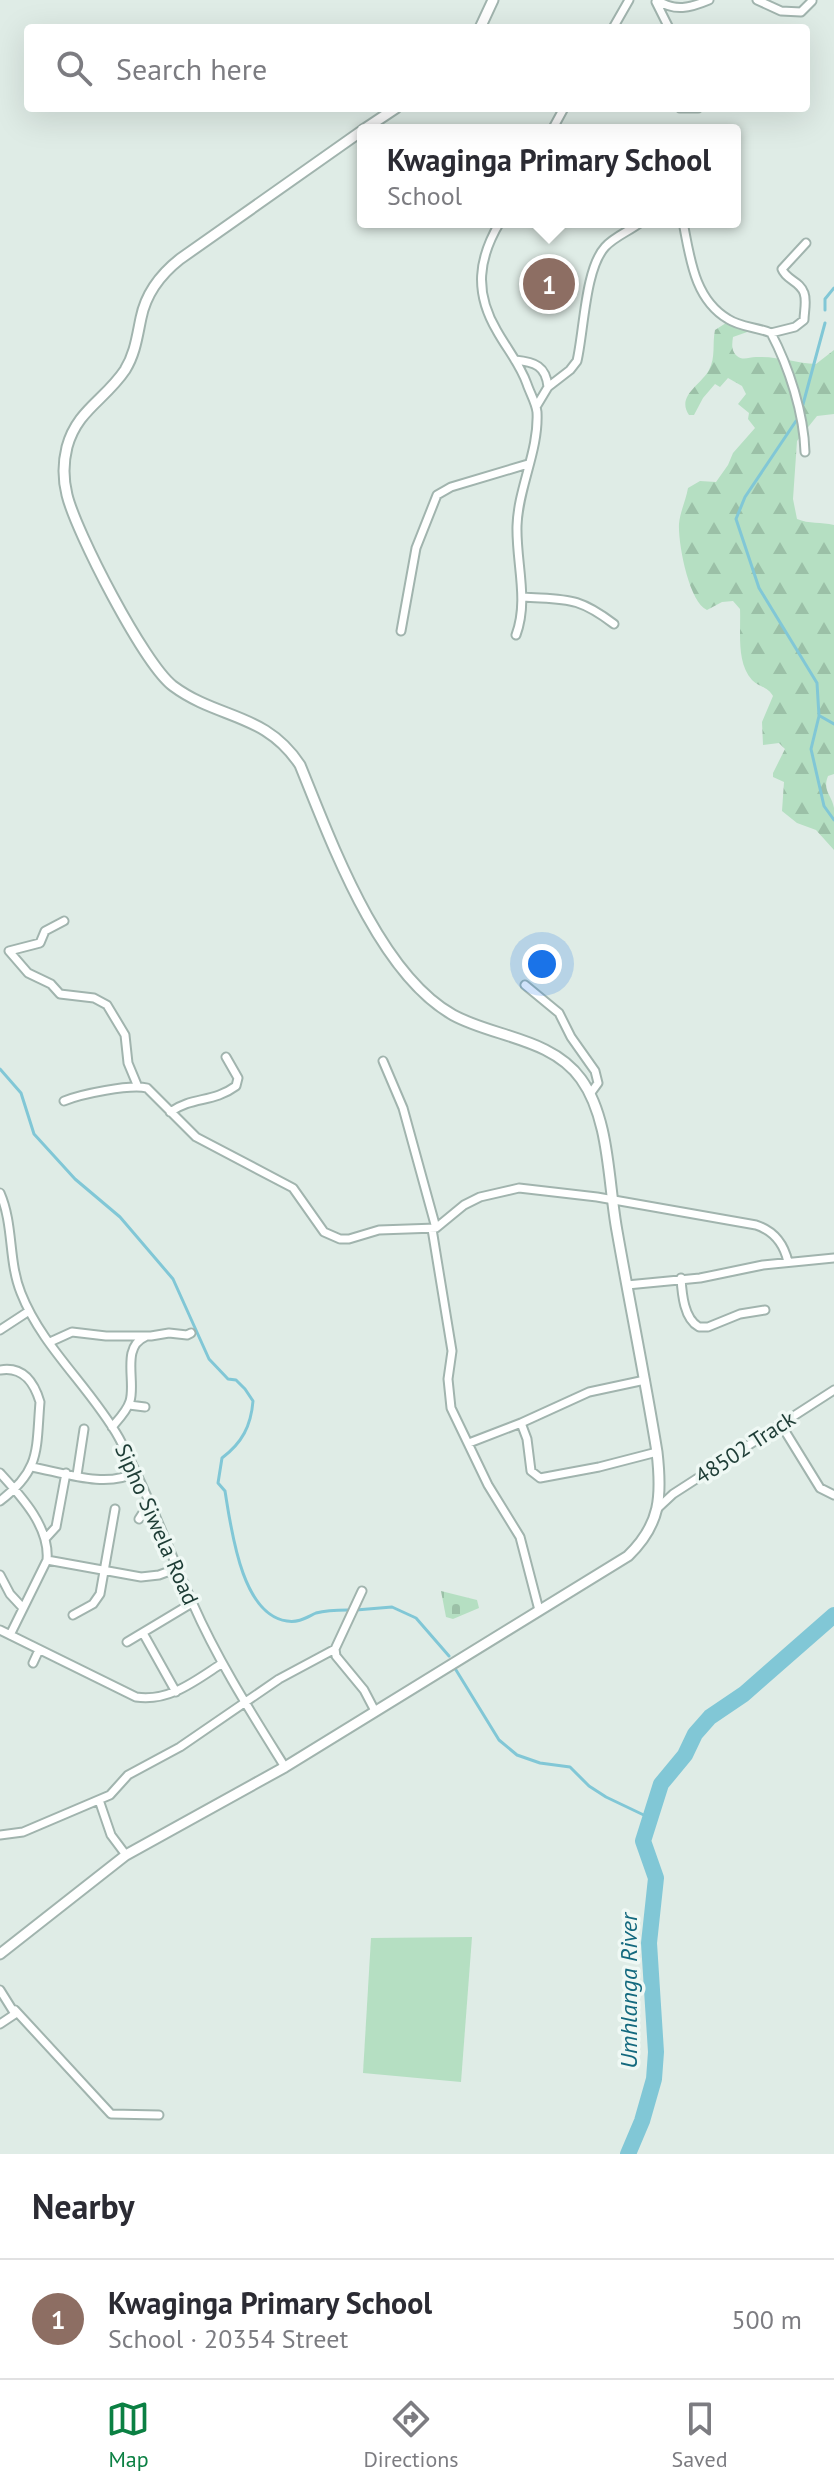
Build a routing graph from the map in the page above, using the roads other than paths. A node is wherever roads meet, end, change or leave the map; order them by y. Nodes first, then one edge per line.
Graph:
1 (493, 0) edge
2 (629, 0) edge
3 (656, 0) edge
4 (709, 0) edge
5 (757, 0) edge
6 (812, 1) edge
7 (482, 24) edge
8 (615, 24) edge
9 (667, 24) edge
10 (390, 112) edge
11 (372, 124) edge
12 (357, 134) edge
13 (497, 228) edge
14 (632, 228) edge
15 (684, 228) edge
16 (806, 243) dead end
17 (771, 333) junction
18 (515, 360) junction
19 (548, 387) junction
20 (536, 407) junction
21 (805, 452) dead end
22 (528, 464) junction
23 (523, 597) junction
24 (614, 624) dead end
25 (401, 631) dead end
26 (516, 635) dead end
27 (64, 921) dead end
28 (525, 985) dead end
29 (226, 1057) dead end
30 (383, 1061) dead end
31 (138, 1087) junction
32 (590, 1094) junction
33 (64, 1101) dead end
34 (170, 1112) junction
35 (0, 1193) edge
36 (612, 1200) junction
37 (434, 1229) junction
38 (834, 1258) edge
39 (788, 1262) junction
40 (681, 1278) junction
41 (627, 1285) junction
42 (765, 1310) dead end
43 (29, 1311) junction
44 (0, 1330) edge
45 (191, 1333) dead end
46 (151, 1336) junction
47 (50, 1342) junction
48 (0, 1370) edge
49 (645, 1380) junction
50 (834, 1390) edge
51 (129, 1405) junction
52 (145, 1407) dead end
53 (521, 1423) junction
54 (780, 1423) junction
55 (112, 1427) junction
56 (84, 1429) dead end
57 (469, 1443) junction
58 (657, 1452) junction
59 (32, 1467) junction
60 (136, 1472) junction
61 (0, 1473) edge
62 (66, 1473) junction
63 (77, 1475) junction
64 (14, 1489) junction
65 (834, 1495) edge
66 (0, 1501) edge
67 (150, 1502) junction
68 (658, 1508) junction
69 (115, 1509) dead end
70 (139, 1519) dead end
71 (45, 1539) junction
72 (47, 1560) junction
73 (178, 1568) junction
74 (104, 1571) junction
75 (0, 1575) edge
76 (362, 1591) dead end
77 (192, 1603) junction
78 (23, 1608) junction
79 (539, 1610) junction
80 (73, 1615) dead end
81 (0, 1630) edge
82 (143, 1633) junction
83 (10, 1635) junction
84 (127, 1642) dead end
85 (335, 1649) junction
86 (39, 1650) junction
87 (33, 1663) dead end
88 (221, 1664) junction
89 (176, 1692) junction
90 (245, 1701) junction
91 (375, 1711) junction
92 (285, 1767) junction
93 (99, 1800) junction
94 (0, 1835) edge
95 (126, 1855) junction
96 (0, 1954) edge
97 (0, 1990) edge
98 (15, 2010) junction
99 (0, 2024) edge
100 (159, 2115) dead end

1 - 7 street
2 - 8 street
3 - 4 street
3 - 9 street
5 - 6 street
10 - 11 street
12 - 32 street
13 - 18 street
14 - 19 street
15 - 17 street
16 - 17 street
17 - 21 street
18 - 19 street
18 - 20 street
19 - 20 street
20 - 22 street
22 - 23 street
22 - 25 street
23 - 24 street
23 - 26 street
27 - 31 street
28 - 32 street
29 - 34 street
30 - 37 street
31 - 33 street
31 - 34 street
32 - 36 street
34 - 37 street
35 - 43 street, Sipho Siwela Road
36 - 37 street
36 - 39 street
36 - 41 street
37 - 57 street
38 - 39 street
39 - 40 street
40 - 41 street
40 - 42 street
41 - 49 street
43 - 44 street
43 - 47 street, Sipho Siwela Road
45 - 46 street
46 - 47 street
46 - 51 street
47 - 55 street, Sipho Siwela Road
48 - 59 street
49 - 53 street
49 - 58 street
50 - 54 street, 48502 Track
51 - 52 street
51 - 55 street
53 - 57 street
53 - 58 street
54 - 65 street
54 - 68 street, 48502 Track
55 - 60 street, Sipho Siwela Road
56 - 63 street
57 - 79 street
58 - 68 street
59 - 62 street
59 - 64 street
60 - 63 street
60 - 67 street, Sipho Siwela Road
61 - 64 street
62 - 63 street
62 - 71 street
64 - 66 street
64 - 71 street
67 - 70 street
67 - 73 street, Sipho Siwela Road
68 - 79 street
69 - 74 street
71 - 72 street
72 - 74 street
72 - 78 street
73 - 74 street
73 - 77 street, Sipho Siwela Road
74 - 80 street
75 - 78 street
76 - 85 street
77 - 82 street
77 - 88 street, Sipho Siwela Road
78 - 83 street
79 - 91 street
81 - 83 street
82 - 84 street
82 - 89 street
83 - 86 street
85 - 90 street
85 - 91 street
86 - 87 street
86 - 89 street
88 - 89 street
88 - 90 street, Sipho Siwela Road
90 - 92 street, Sipho Siwela Road
90 - 93 street
91 - 92 street
92 - 95 street
93 - 94 street
93 - 95 street
95 - 96 street
97 - 98 street
98 - 99 street
98 - 100 street

